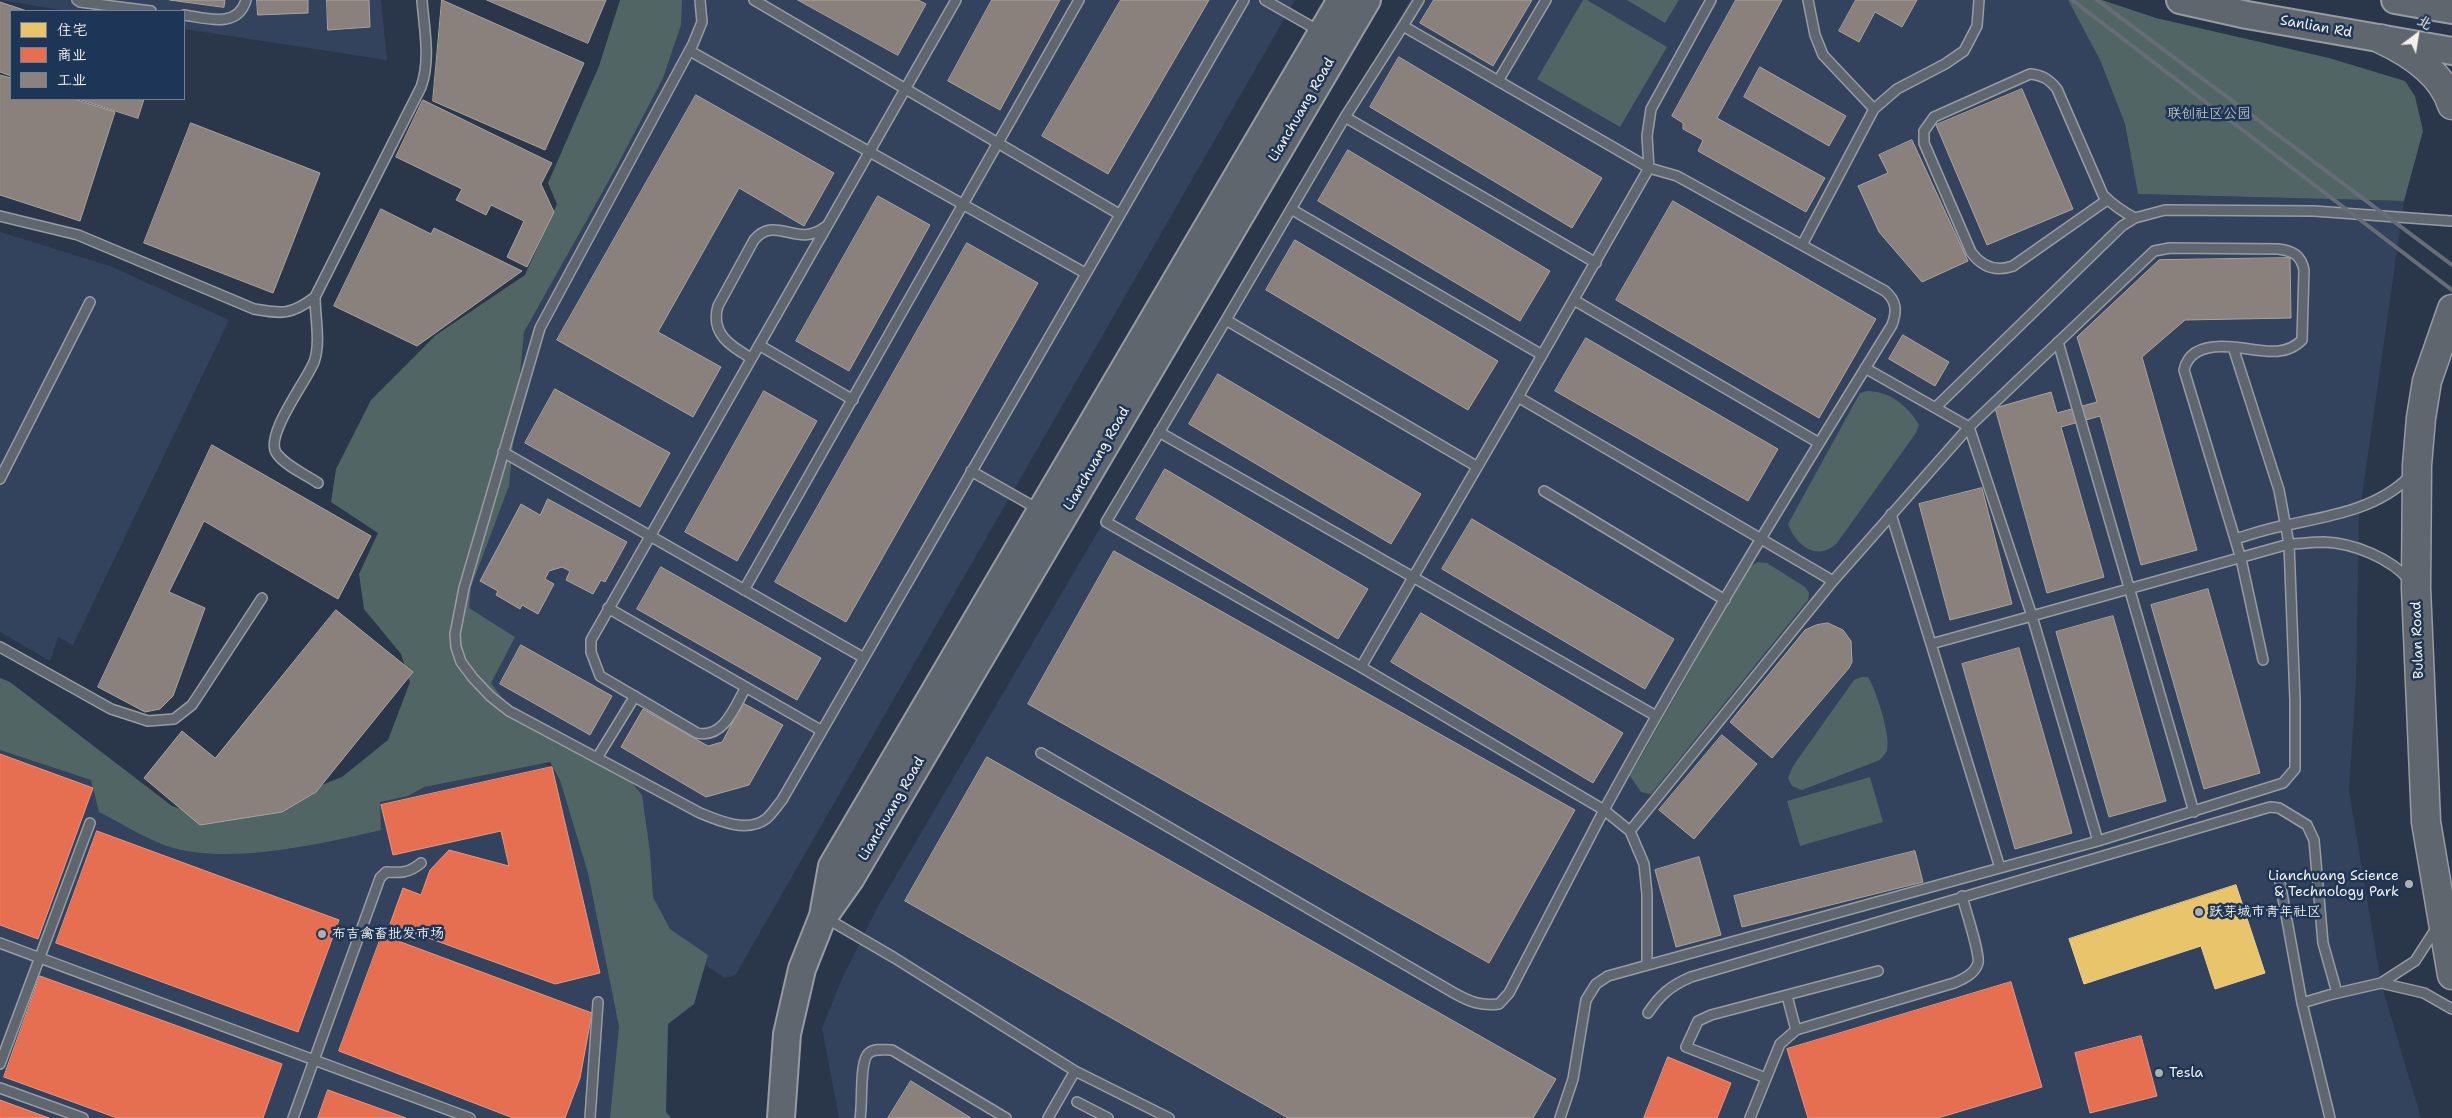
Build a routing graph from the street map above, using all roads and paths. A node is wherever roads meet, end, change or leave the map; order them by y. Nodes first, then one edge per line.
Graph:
1 (77, 0) edge
2 (246, 0) edge
3 (422, 0) edge
4 (754, 0) edge
5 (956, 0) edge
6 (1079, 0) edge
7 (1244, 0) edge
8 (1265, 0) edge
9 (1341, 0) edge
10 (1367, 0) edge
11 (1419, 0) edge
12 (1546, 0) edge
13 (1711, 0) edge
14 (1808, 0) edge
15 (1979, 0) edge
16 (2180, 0) edge
17 (2395, 0) edge
18 (701, 1) edge
19 (143, 10) edge
20 (2452, 10) edge
21 (185, 15) edge
22 (1404, 26) junction
23 (1322, 33) junction
24 (2381, 39) junction
25 (690, 51) junction
26 (2452, 51) edge
27 (1498, 81) junction
28 (906, 89) junction
29 (2452, 105) edge
30 (1874, 109) junction
31 (1345, 117) junction
32 (999, 143) junction
33 (870, 152) junction
34 (1649, 168) junction
35 (2107, 200) junction
36 (964, 205) junction
37 (1291, 209) junction
38 (1119, 214) junction
39 (0, 216) edge
40 (2135, 218) junction
41 (2452, 222) edge
42 (827, 225) junction
43 (1802, 244) junction
44 (1596, 264) junction
45 (1085, 273) junction
46 (315, 297) junction
47 (1574, 300) junction
48 (90, 302) dead end
49 (2452, 309) edge
50 (1226, 320) junction
51 (2058, 342) junction
52 (759, 345) junction
53 (2233, 347) junction
54 (1542, 355) junction
55 (751, 358) junction
56 (1865, 368) junction
57 (1518, 397) junction
58 (853, 400) junction
59 (1936, 407) junction
60 (1969, 427) junction
61 (1159, 432) junction
62 (1819, 443) junction
63 (503, 452) junction
64 (2417, 465) junction
65 (1476, 466) junction
66 (971, 471) junction
67 (0, 479) edge
68 (318, 483) dead end
69 (1544, 492) dead end
70 (1891, 514) junction
71 (1051, 516) junction
72 (2286, 525) junction
73 (650, 536) junction
74 (1762, 538) junction
75 (2235, 539) junction
76 (2289, 544) junction
77 (2241, 559) junction
78 (1412, 578) junction
79 (1833, 581) junction
80 (2416, 588) junction
81 (2131, 589) junction
82 (744, 590) junction
83 (262, 598) dead end
84 (1726, 600) junction
85 (608, 608) junction
86 (2032, 616) junction
87 (1931, 644) junction
88 (0, 648) edge
89 (864, 658) junction
90 (2262, 660) dead end
91 (1361, 667) junction
92 (746, 687) junction
93 (635, 696) junction
94 (1656, 716) junction
95 (822, 731) junction
96 (1041, 753) dead end
97 (597, 758) junction
98 (1604, 810) junction
99 (2194, 812) junction
100 (90, 823) dead end
101 (1630, 831) junction
102 (2098, 841) junction
103 (421, 863) dead end
104 (2000, 868) junction
105 (2280, 882) dead end
106 (1962, 896) junction
107 (823, 916) junction
108 (2442, 918) junction
109 (0, 943) edge
110 (39, 958) junction
111 (1647, 964) junction
112 (1878, 971) dead end
113 (2452, 975) edge
114 (2381, 983) junction
115 (2337, 993) junction
116 (1787, 996) junction
117 (598, 1002) dead end
118 (2302, 1004) junction
119 (2452, 1009) edge
120 (1648, 1013) dead end
121 (1796, 1030) junction
122 (313, 1061) junction
123 (0, 1064) edge
124 (1075, 1071) junction
125 (1766, 1078) junction
126 (0, 1088) edge
127 (1077, 1102) dead end
128 (83, 1118) edge
129 (293, 1118) edge
130 (470, 1118) edge
131 (590, 1118) edge
132 (781, 1118) edge
133 (860, 1118) edge
134 (1006, 1118) edge
135 (1048, 1118) edge
136 (1108, 1118) edge
137 (1169, 1118) edge
138 (1560, 1118) edge
139 (1750, 1118) edge
140 (2330, 1118) edge

1 - 19 lane
2 - 21 lane
3 - 46 lane
4 - 28 lane
5 - 28 lane
6 - 32 lane
7 - 38 lane
8 - 23 lane
9 - 23 street, Lianchuang Road
10 - 71 street, Lianchuang Road
11 - 22 lane
12 - 27 lane
13 - 34 lane
14 - 30 lane
15 - 30 lane
16 - 24 street, Sanlian Rd
17 - 20 street
18 - 25 lane
22 - 27 lane
22 - 31 lane
23 - 71 street, Lianchuang Road
24 - 26 street, Sanlian Rd
24 - 29 main road
25 - 33 lane
25 - 63 lane
27 - 34 lane
28 - 32 lane
28 - 33 lane
30 - 43 lane
31 - 37 lane
31 - 44 lane
32 - 36 lane
32 - 38 lane
33 - 36 lane
33 - 42 lane
34 - 43 lane
34 - 44 lane
35 - 35 lane
35 - 40 lane
36 - 45 lane
36 - 58 lane
37 - 50 lane
37 - 54 lane
38 - 45 lane
39 - 46 lane
40 - 41 lane
40 - 59 lane
42 - 52 lane
42 - 55 lane
43 - 56 lane
44 - 47 lane
45 - 66 lane
46 - 68 lane
47 - 54 lane
47 - 62 lane
48 - 67 lane
49 - 64 main road, Bulan Road
50 - 61 lane
50 - 65 lane
51 - 53 lane
51 - 60 lane
51 - 81 lane
52 - 55 lane
52 - 58 lane
53 - 72 lane
53 - 75 lane
54 - 57 lane
55 - 73 lane
56 - 59 lane
56 - 62 lane
57 - 65 lane
57 - 74 lane
58 - 82 lane
59 - 60 lane
60 - 70 lane
60 - 86 lane
61 - 78 lane
61 - 91 lane
62 - 74 lane
63 - 73 lane
63 - 97 lane
64 - 72 lane
64 - 80 main road, Bulan Road
65 - 78 lane
66 - 71 lane
66 - 89 lane
69 - 84 lane
70 - 79 lane
70 - 87 lane
71 - 107 street, Lianchuang Road
72 - 75 lane
72 - 76 lane
73 - 82 lane
73 - 85 lane
74 - 79 lane
74 - 84 lane
75 - 77 lane
76 - 77 lane
76 - 80 lane
76 - 99 lane
77 - 81 lane
77 - 90 lane
78 - 91 lane
78 - 94 lane
79 - 101 lane
80 - 108 main road, Bulan Road
81 - 86 lane
81 - 99 lane
82 - 89 lane
83 - 88 lane
84 - 94 lane
85 - 92 lane
85 - 93 lane
86 - 87 lane
86 - 102 lane
87 - 104 lane
89 - 95 lane
91 - 98 lane
92 - 93 lane
92 - 95 lane
93 - 97 lane
94 - 98 lane
95 - 97 lane
96 - 98 lane
98 - 101 lane
99 - 102 lane
100 - 110 lane
101 - 111 lane
102 - 104 lane
103 - 122 lane
104 - 111 lane
105 - 118 lane
106 - 115 lane
106 - 120 lane
106 - 121 lane
107 - 124 lane
107 - 132 street, Lianchuang Road
108 - 113 main road, Bulan Road
108 - 114 lane
109 - 110 lane
110 - 122 lane
110 - 123 lane
111 - 138 lane
112 - 116 lane
114 - 115 lane
114 - 119 lane
115 - 118 lane
116 - 121 lane
116 - 125 lane
117 - 131 lane
118 - 140 lane
121 - 125 lane
122 - 129 lane
122 - 130 lane
124 - 135 lane
124 - 137 lane
125 - 139 lane
126 - 128 lane
127 - 136 lane
133 - 134 lane

